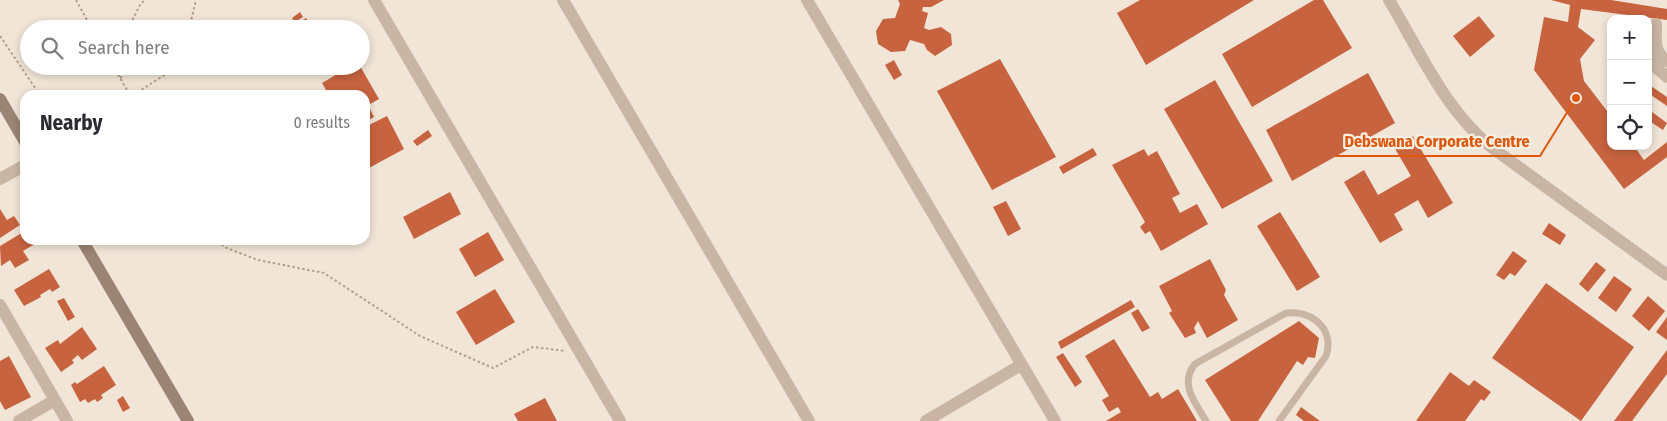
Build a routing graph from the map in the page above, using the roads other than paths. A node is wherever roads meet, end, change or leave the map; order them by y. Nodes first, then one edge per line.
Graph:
1 (374, 0) edge
2 (563, 0) edge
3 (807, 0) edge
4 (1389, 0) edge
5 (1652, 32) edge
6 (1650, 60) edge
7 (1667, 61) edge
8 (1667, 77) edge
9 (0, 100) edge
10 (20, 134) edge
11 (20, 168) edge
12 (0, 179) edge
13 (85, 245) edge
14 (1667, 275) edge
15 (0, 305) edge
16 (1021, 365) junction
17 (55, 400) junction
18 (19, 421) edge
19 (67, 421) edge
20 (188, 421) edge
21 (620, 421) edge
22 (809, 421) edge
23 (926, 421) edge
24 (1055, 421) edge
25 (1206, 421) edge
26 (1279, 421) edge

1 - 21 street
2 - 22 street
3 - 16 street
4 - 14 street
5 - 7 street
6 - 8 street
9 - 10 main road
11 - 12 street
13 - 20 main road
15 - 17 street
16 - 23 street
16 - 24 street
17 - 18 street
17 - 19 street
25 - 26 lane

